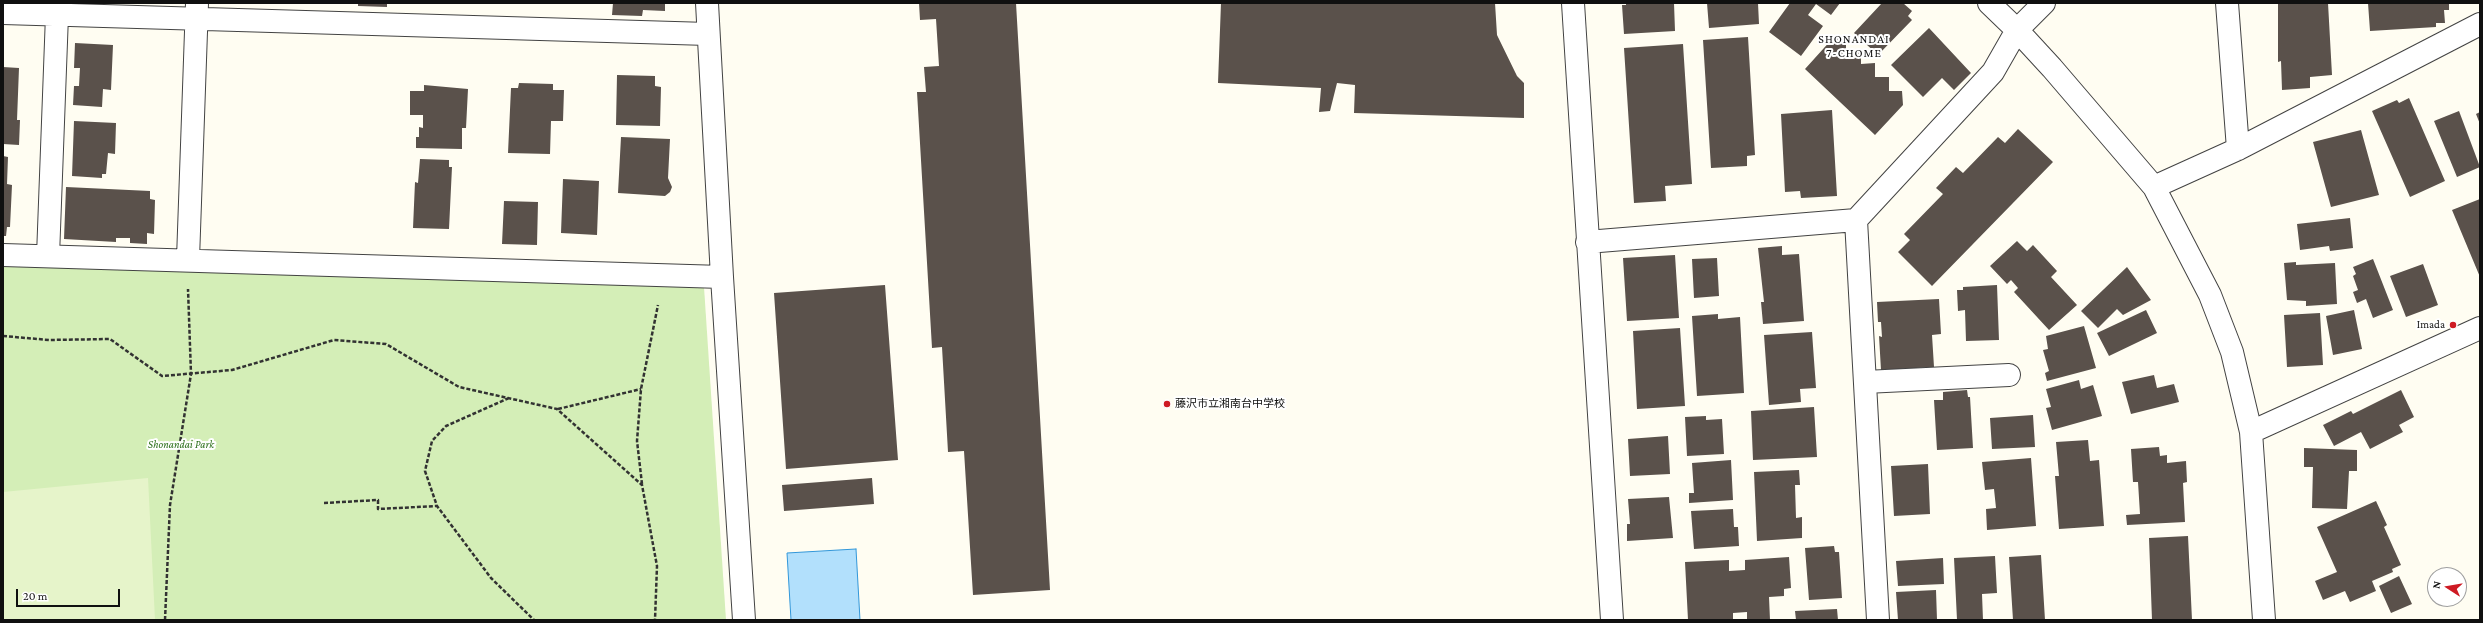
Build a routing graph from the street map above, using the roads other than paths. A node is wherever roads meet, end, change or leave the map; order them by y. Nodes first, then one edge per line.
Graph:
1 (707, 3) edge
2 (1573, 3) edge
3 (1989, 3) edge
4 (2044, 3) edge
5 (2227, 3) edge
6 (197, 11) edge
7 (3, 13) edge
8 (57, 15) junction
9 (2480, 24) edge
10 (2017, 30) junction
11 (708, 34) junction
12 (2238, 149) junction
13 (2154, 187) junction
14 (1856, 220) junction
15 (1587, 242) junction
16 (3, 255) edge
17 (48, 256) junction
18 (188, 259) junction
19 (722, 277) junction
20 (2480, 328) edge
21 (2009, 375) dead end
22 (1865, 382) junction
23 (2251, 432) junction
24 (744, 620) edge
25 (1612, 620) edge
26 (1878, 620) edge
27 (2264, 620) edge

1 - 11 street
2 - 15 street
3 - 10 street
4 - 10 street
5 - 12 street
6 - 8 street
6 - 11 street
6 - 18 street
7 - 8 street
8 - 17 street
9 - 12 street
10 - 13 street
10 - 14 street
11 - 19 street
12 - 13 street
13 - 23 street
14 - 15 street
14 - 22 street
15 - 25 street
16 - 17 street
17 - 18 street
18 - 19 street
19 - 24 street
20 - 23 street
21 - 22 street
22 - 26 street
23 - 27 street

